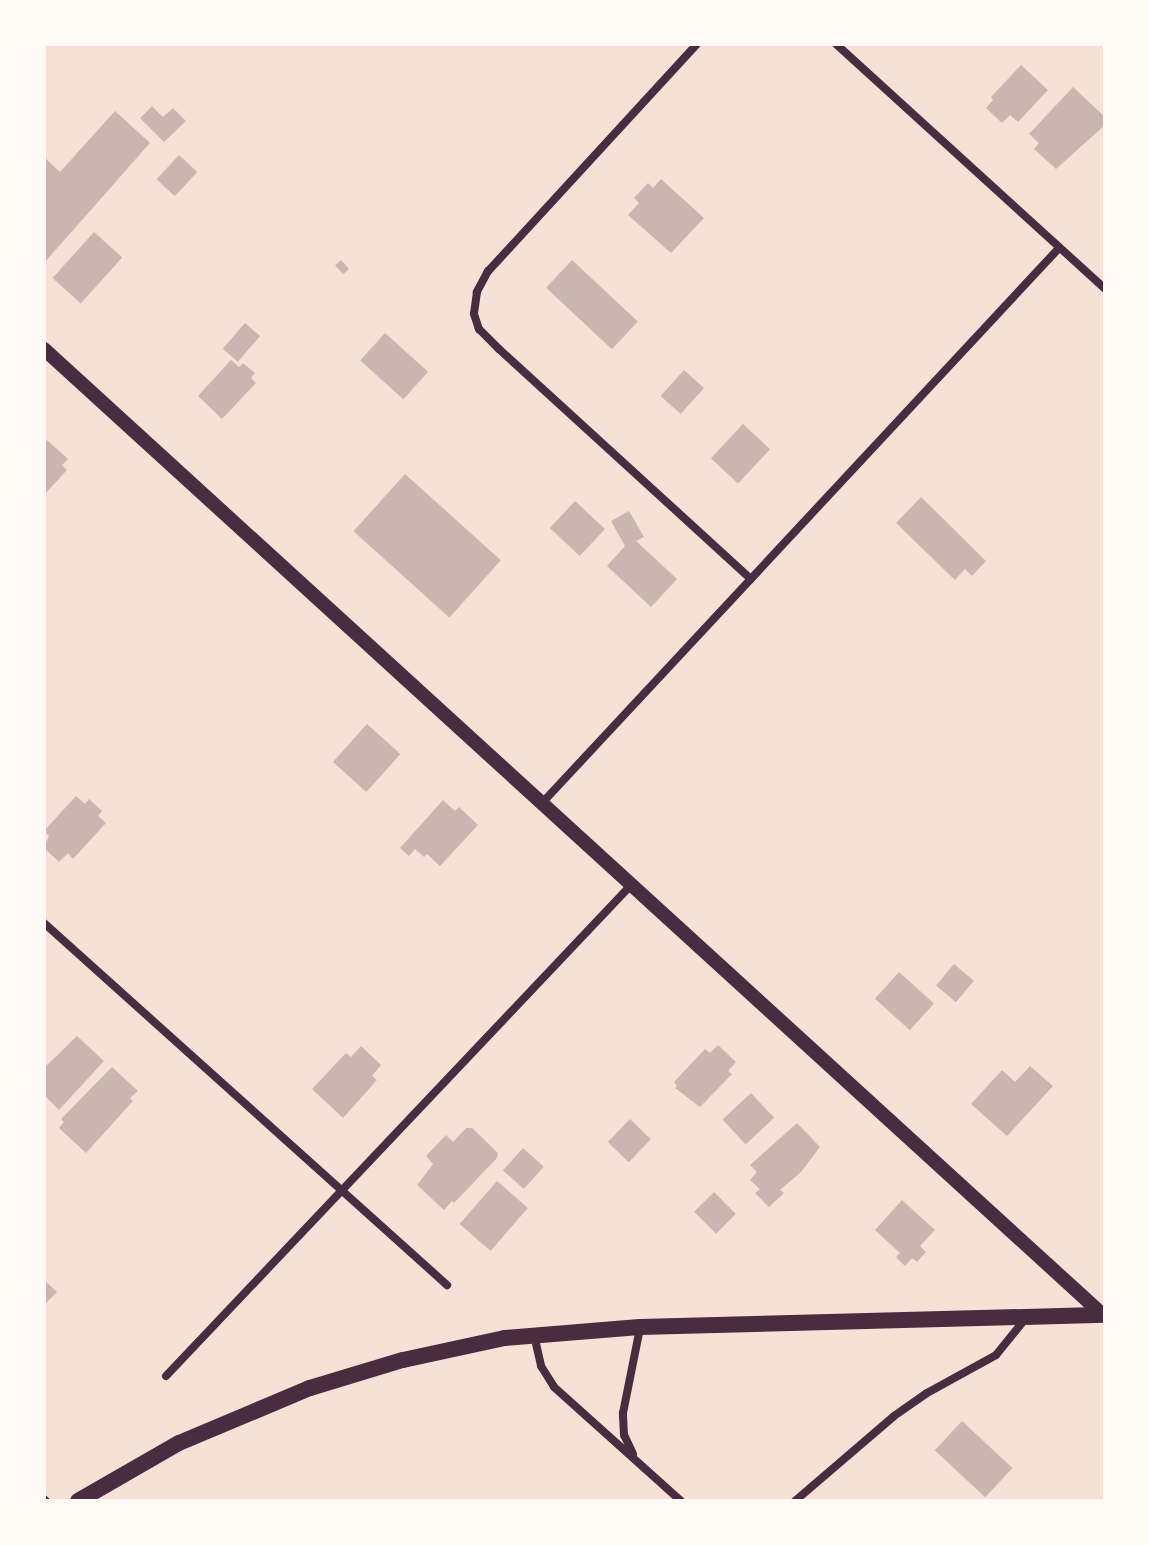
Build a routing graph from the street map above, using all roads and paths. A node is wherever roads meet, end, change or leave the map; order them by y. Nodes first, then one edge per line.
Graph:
1 (697, 44) edge
2 (836, 44) edge
3 (1059, 248) junction
4 (1105, 289) edge
5 (44, 349) edge
6 (751, 579) junction
7 (543, 802) junction
8 (632, 884) junction
9 (44, 923) edge
10 (341, 1191) junction
11 (447, 1285) dead end
12 (1104, 1316) edge
13 (1026, 1318) junction
14 (640, 1327) junction
15 (534, 1335) junction
16 (166, 1376) dead end
17 (638, 1460) junction
18 (78, 1501) edge
19 (681, 1501) edge
20 (795, 1501) edge

1 - 6 street
2 - 3 street
3 - 4 street
3 - 6 street
5 - 7 street
6 - 7 street
7 - 8 street
8 - 10 street
8 - 12 street
9 - 10 street
10 - 11 street
10 - 16 street
12 - 13 main road
13 - 14 main road
13 - 20 street
14 - 15 main road
14 - 17 street
15 - 17 street
15 - 18 main road
17 - 19 street

